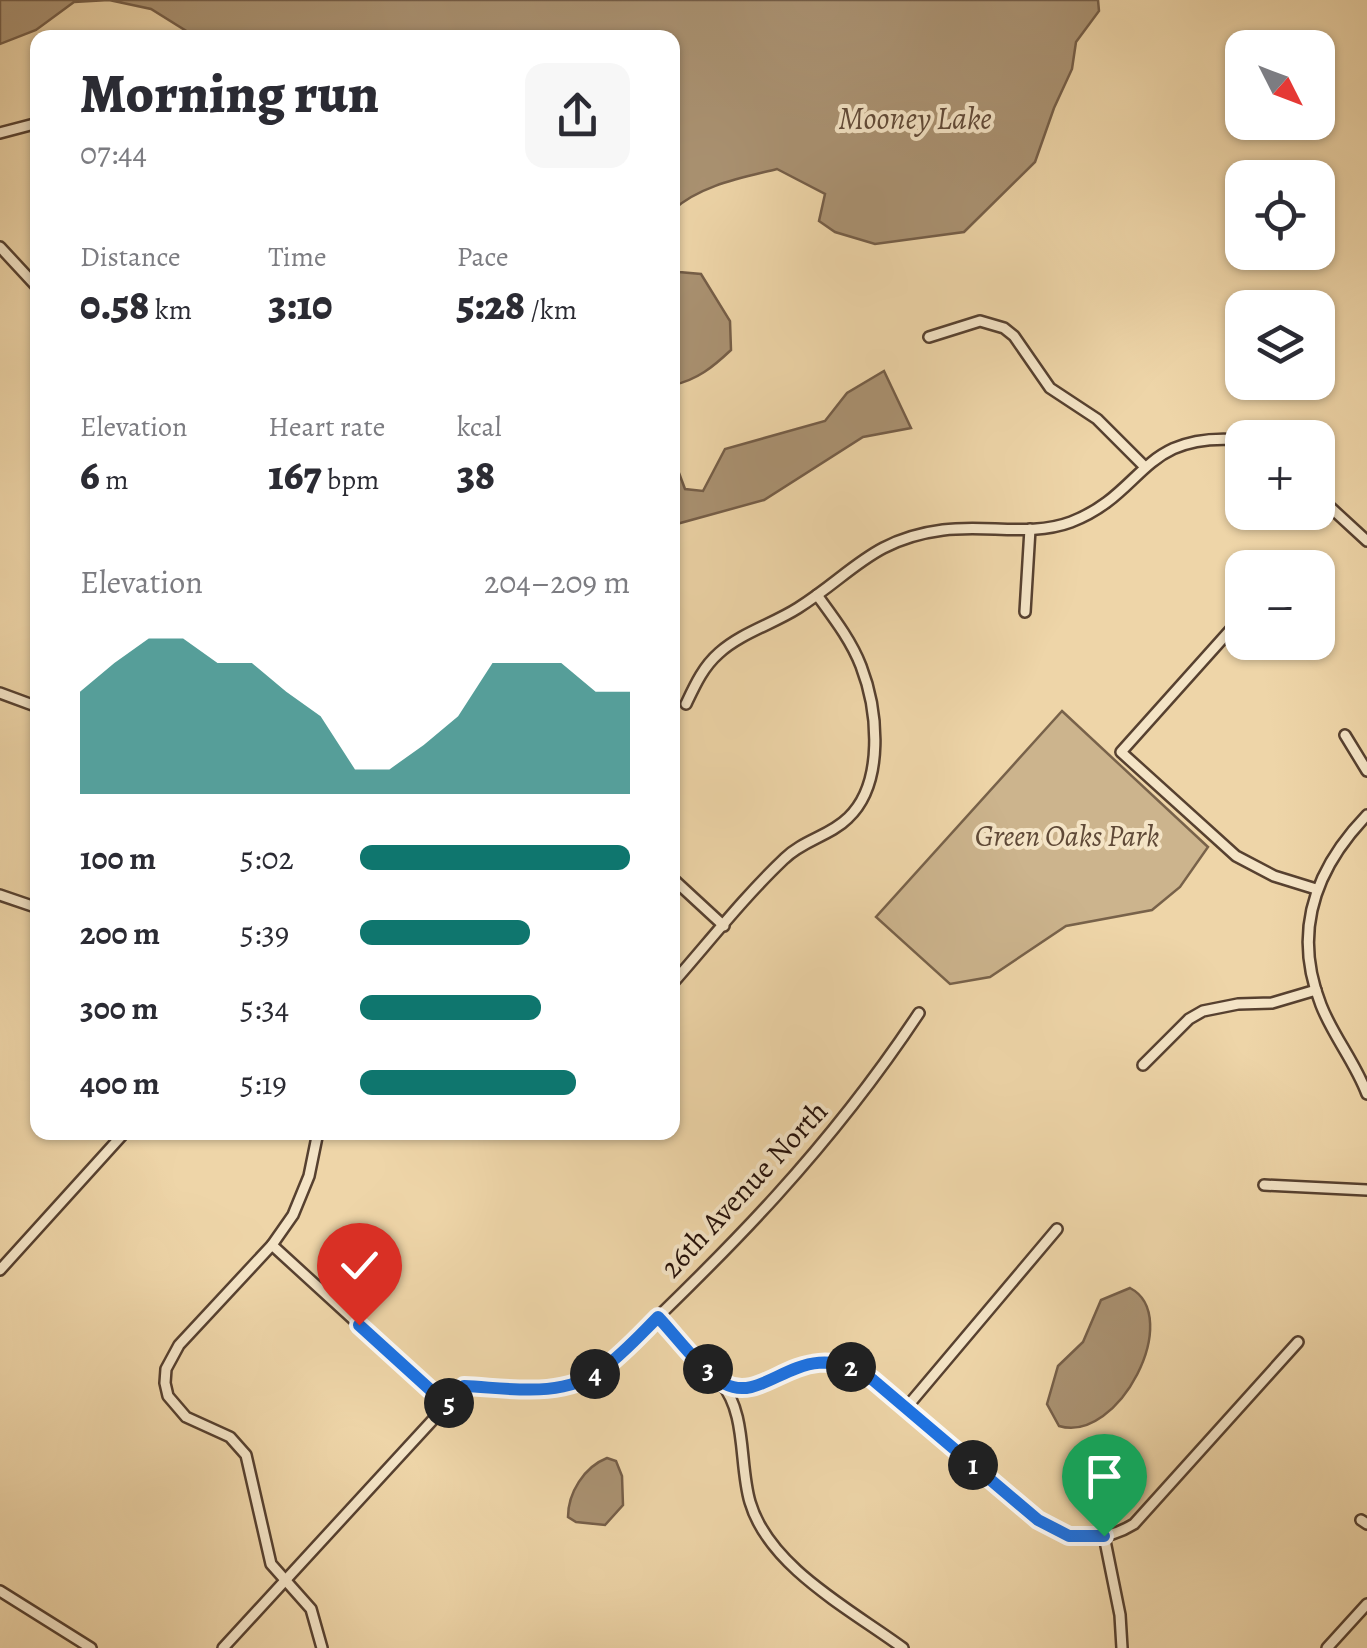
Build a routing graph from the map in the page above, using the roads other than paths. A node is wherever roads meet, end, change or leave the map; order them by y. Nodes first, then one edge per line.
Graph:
1 (30, 125) edge
2 (0, 133) edge
3 (0, 246) edge
4 (30, 279) edge
5 (929, 337) dead end
6 (1225, 440) edge
7 (1144, 467) junction
8 (1335, 512) edge
9 (1030, 529) junction
10 (1367, 541) edge
11 (817, 595) junction
12 (1024, 612) dead end
13 (1225, 636) edge
14 (0, 693) edge
15 (30, 704) edge
16 (686, 704) dead end
17 (1345, 735) dead end
18 (1367, 771) edge
19 (1367, 815) edge
20 (680, 885) edge
21 (1316, 888) junction
22 (0, 895) edge
23 (30, 905) edge
24 (724, 926) junction
25 (680, 975) edge
26 (1316, 990) junction
27 (919, 1013) dead end
28 (1143, 1066) dead end
29 (1367, 1094) edge
30 (118, 1140) edge
31 (316, 1140) edge
32 (1264, 1185) dead end
33 (1367, 1190) edge
34 (1057, 1229) dead end
35 (272, 1245) junction
36 (0, 1270) edge
37 (658, 1317) junction
38 (1298, 1342) dead end
39 (716, 1378) junction
40 (447, 1405) junction
41 (906, 1408) junction
42 (1104, 1536) junction
43 (285, 1581) junction
44 (0, 1591) edge
45 (1367, 1604) edge
46 (91, 1648) edge
47 (223, 1648) edge
48 (322, 1648) edge
49 (902, 1648) edge
50 (1122, 1648) edge
51 (1327, 1648) edge

1 - 2 street
3 - 4 street
5 - 7 street
6 - 7 street
7 - 9 street
8 - 10 street
9 - 11 street
9 - 12 street
11 - 16 street
11 - 24 street
13 - 21 street
14 - 15 street
17 - 18 street
19 - 21 street
20 - 24 street
21 - 26 street
22 - 23 street
24 - 25 street
26 - 28 street
26 - 29 street
27 - 37 street, 26th Avenue North
30 - 36 street
31 - 35 street
32 - 33 street
34 - 41 street
35 - 40 street
35 - 43 street
37 - 39 street
37 - 40 street, 26th Avenue North
38 - 42 street
39 - 41 street
39 - 49 street
40 - 43 street, 26th Avenue North
41 - 42 street
42 - 50 street
43 - 47 street, 26th Avenue North
43 - 48 street
44 - 46 street
45 - 51 street

